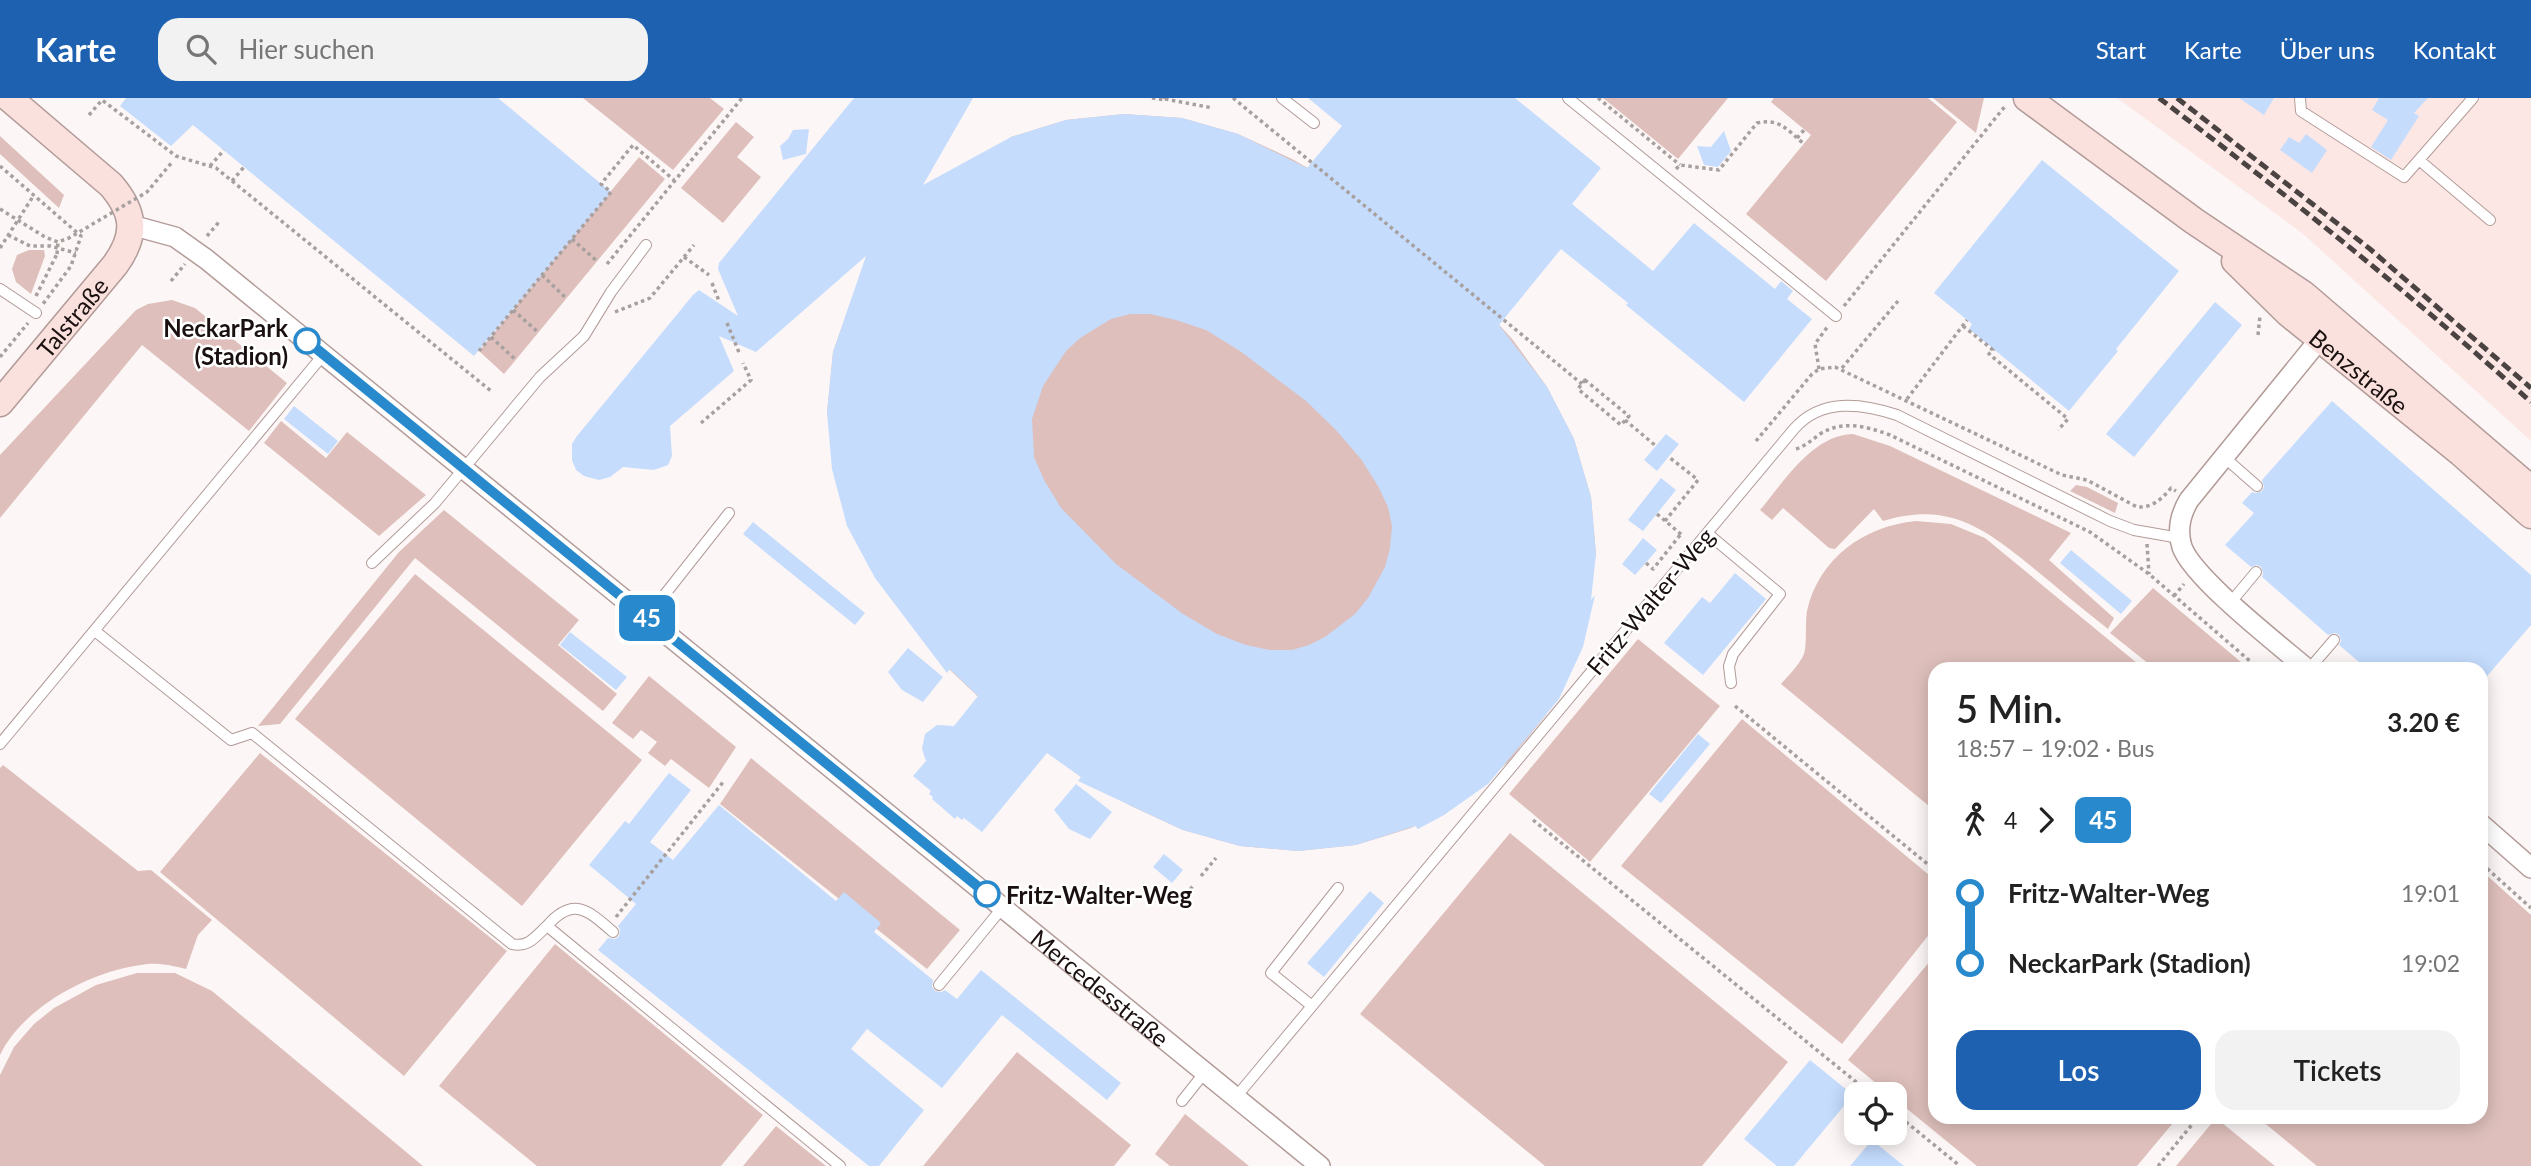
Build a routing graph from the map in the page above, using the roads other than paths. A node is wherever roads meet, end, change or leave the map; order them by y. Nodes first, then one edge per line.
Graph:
1 (9, 98) edge
2 (1282, 98) edge
3 (1568, 98) edge
4 (2300, 98) edge
5 (2473, 98) edge
6 (2018, 100) edge
7 (1314, 123) dead end
8 (2419, 160) junction
9 (2490, 220) dead end
10 (131, 225) junction
11 (646, 245) dead end
12 (0, 289) edge
13 (36, 313) road end
14 (1836, 316) road end
15 (2327, 330) junction
16 (324, 354) junction
17 (0, 403) edge
18 (2224, 457) junction
19 (464, 467) junction
20 (2257, 486) dead end
21 (2531, 489) edge
22 (729, 513) dead end
23 (2531, 515) edge
24 (1707, 533) junction
25 (2180, 538) junction
26 (372, 563) dead end
27 (2256, 572) dead end
28 (2231, 602) junction
29 (647, 617) junction
30 (95, 631) junction
31 (2334, 640) dead end
32 (2301, 662) edge
33 (2314, 662) edge
34 (1731, 683) dead end
35 (0, 744) edge
36 (2488, 830) edge
37 (2531, 868) edge
38 (1338, 888) dead end
39 (1003, 907) junction
40 (547, 926) junction
41 (611, 929) road end
42 (939, 985) dead end
43 (1312, 1006) junction
44 (1205, 1072) junction
45 (1236, 1097) junction
46 (1182, 1101) dead end
47 (840, 1166) edge
48 (1320, 1166) edge

1 - 10 main road
2 - 7 lane
3 - 14 lane
4 - 8 lane
5 - 8 lane
6 - 15 main road, Benzstraße
8 - 9 lane
10 - 16 street, Mercedesstraße
10 - 17 main road, Talstraße
11 - 19 lane
12 - 13 lane
15 - 18 street
15 - 21 main road, Benzstraße
15 - 23 main road, Benzstraße
16 - 19 street, Mercedesstraße
16 - 30 lane
18 - 20 lane
18 - 25 street
19 - 26 lane
19 - 29 street, Mercedesstraße
22 - 29 lane
24 - 25 lane, Fritz-Walter-Weg
24 - 34 lane
24 - 43 lane, Fritz-Walter-Weg
25 - 28 street
27 - 28 lane
28 - 32 street
29 - 39 street, Mercedesstraße
30 - 35 lane
30 - 40 lane
31 - 33 lane
36 - 37 street
38 - 43 lane
39 - 42 lane
39 - 44 street, Mercedesstraße
40 - 41 lane
40 - 47 lane
43 - 45 lane, Fritz-Walter-Weg
44 - 45 street, Mercedesstraße
44 - 46 lane
45 - 48 street, Mercedesstraße

